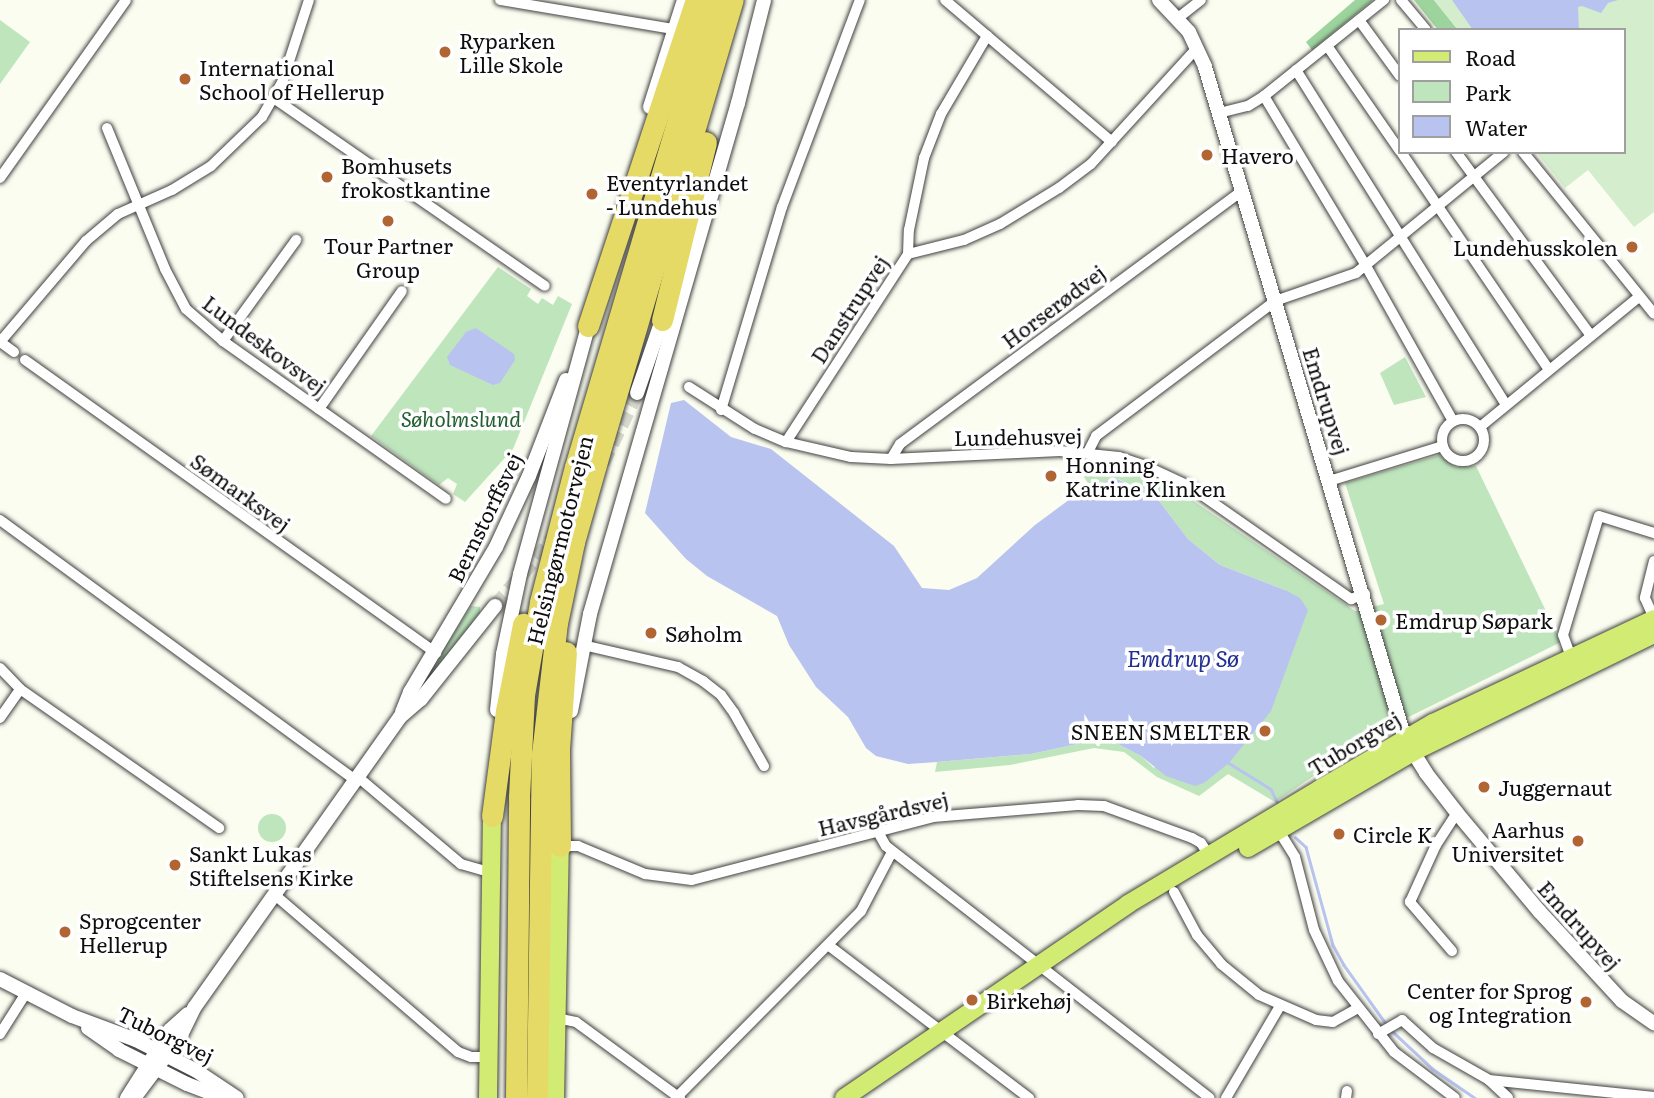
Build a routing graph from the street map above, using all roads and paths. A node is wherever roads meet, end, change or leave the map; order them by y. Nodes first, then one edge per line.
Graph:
1 (112, 0) edge
2 (309, 0) edge
3 (500, 0) edge
4 (684, 0) edge
5 (696, 0) edge
6 (713, 0) edge
7 (734, 0) edge
8 (762, 0) edge
9 (860, 0) edge
10 (945, 0) edge
11 (1159, 0) edge
12 (1201, 0) edge
13 (1384, 0) edge
14 (1401, 0) edge
15 (125, 1) edge
16 (1178, 18) junction
17 (1359, 20) junction
18 (1424, 28) edge
19 (673, 29) junction
20 (987, 36) junction
21 (1328, 47) junction
22 (1197, 48) junction
23 (1296, 70) junction
24 (1398, 73) edge
25 (1264, 96) junction
26 (275, 99) junction
27 (1219, 113) junction
28 (107, 128) dead end
29 (1112, 142) junction
30 (1398, 148) edge
31 (1402, 154) edge
32 (1457, 154) edge
33 (1502, 154) edge
34 (1525, 154) edge
35 (1474, 177) junction
36 (0, 178) edge
37 (1243, 190) junction
38 (139, 204) junction
39 (1438, 207) junction
40 (1401, 237) junction
41 (296, 240) dead end
42 (908, 254) junction
43 (1366, 266) junction
44 (545, 286) dead end
45 (402, 291) dead end
46 (1639, 297) junction
47 (1275, 301) junction
48 (1654, 314) edge
49 (662, 320) junction
50 (588, 326) junction
51 (1591, 336) junction
52 (0, 341) edge
53 (223, 341) junction
54 (14, 352) dead end
55 (25, 360) dead end
56 (1549, 370) junction
57 (689, 387) dead end
58 (637, 393) tunnel mouth
59 (595, 399) junction
60 (1506, 405) junction
61 (319, 409) junction
62 (721, 410) junction
63 (1452, 421) junction
64 (1480, 427) junction
65 (604, 437) junction
66 (786, 442) junction
67 (1443, 446) junction
68 (1088, 452) junction
69 (891, 459) junction
70 (1329, 481) junction
71 (446, 499) dead end
72 (0, 520) edge
73 (1654, 533) edge
74 (1654, 561) edge
75 (1365, 594) junction
76 (495, 606) tunnel mouth
77 (1654, 618) edge
78 (1654, 634) edge
79 (583, 645) junction
80 (436, 653) junction
81 (1571, 657) junction
82 (0, 668) edge
83 (20, 689) junction
84 (400, 717) junction
85 (0, 718) edge
86 (1409, 746) junction
87 (764, 766) dead end
88 (357, 778) junction
89 (1457, 813) junction
90 (492, 816) junction
91 (1276, 825) junction
92 (219, 828) dead end
93 (877, 830) junction
94 (561, 846) junction
95 (892, 852) junction
96 (1210, 857) junction
97 (489, 872) junction
98 (1174, 892) junction
99 (275, 894) junction
100 (1090, 933) junction
101 (828, 945) junction
102 (1452, 951) dead end
103 (1037, 965) junction
104 (0, 979) edge
105 (26, 993) junction
106 (1280, 1006) junction
107 (1358, 1008) junction
108 (72, 1016) junction
109 (556, 1018) junction
110 (1654, 1023) edge
111 (940, 1031) junction
112 (0, 1034) edge
113 (1378, 1034) junction
114 (161, 1053) junction
115 (488, 1057) junction
116 (152, 1066) junction
117 (1489, 1080) junction
118 (852, 1096) edge
119 (679, 1097) edge
120 (1654, 1097) edge
121 (127, 1098) edge
122 (134, 1098) edge
123 (223, 1098) edge
124 (237, 1098) edge
125 (488, 1098) edge
126 (516, 1098) edge
127 (537, 1098) edge
128 (555, 1098) edge
129 (1029, 1098) edge
130 (1210, 1098) edge
131 (1226, 1098) edge
132 (1455, 1098) edge
133 (1508, 1098) edge

1 - 15 street
2 - 26 street
3 - 19 street
4 - 19 street
5 - 50 highway
6 - 59 highway, Helsingørmotorvejen
7 - 49 highway
7 - 65 highway, Helsingørmotorvejen
8 - 49 street
8 - 79 street
9 - 62 street
10 - 20 street
11 - 16 street, Emdrupvej
12 - 16 street
13 - 17 street
14 - 18 street
15 - 36 street
16 - 22 street, Emdrupvej
17 - 21 street
17 - 24 street
19 - 50 street
20 - 29 street
20 - 42 street, Danstrupvej
21 - 23 street
21 - 30 street
22 - 27 street, Emdrupvej
22 - 29 street
23 - 25 street
23 - 40 street
25 - 27 street
25 - 43 street
26 - 38 street
26 - 44 street
27 - 37 street, Emdrupvej
28 - 38 street, Lundeskovsvej
29 - 42 street
31 - 39 street
32 - 35 street
33 - 35 street
34 - 46 street
35 - 39 street
35 - 51 street
37 - 47 street, Emdrupvej
37 - 69 street, Horserødvej
38 - 52 street
38 - 53 street, Lundeskovsvej
39 - 40 street
39 - 56 street
40 - 43 street
40 - 60 street
41 - 53 street
42 - 66 street, Danstrupvej
43 - 47 street
43 - 63 street
45 - 61 street
46 - 48 street
46 - 51 street
47 - 68 street
47 - 70 street, Emdrupvej
49 - 58 street
50 - 80 street, Bernstorffsvej
50 - 90 street
51 - 56 street
52 - 54 street
53 - 61 street, Lundeskovsvej
55 - 80 street, Sømarksvej
56 - 60 street
57 - 62 street, Lundehusvej
59 - 90 highway
59 - 126 highway, Helsingørmotorvejen
60 - 64 street
61 - 71 street, Lundeskovsvej
62 - 66 street, Lundehusvej
63 - 64 street
63 - 67 street
64 - 67 street
65 - 94 highway
65 - 127 highway, Helsingørmotorvejen
66 - 69 street, Lundehusvej
67 - 70 street
68 - 69 street, Lundehusvej
68 - 75 street, Lundehusvej
70 - 75 street, Emdrupvej
72 - 88 street
73 - 81 street
74 - 77 street
75 - 86 street, Emdrupvej
76 - 84 street, Bernstorffsvej
77 - 81 main road, Tuborgvej
78 - 86 main road, Tuborgvej
79 - 87 street
79 - 94 street
80 - 84 street, Bernstorffsvej
81 - 86 main road, Tuborgvej
82 - 83 street
83 - 85 street
83 - 92 street
84 - 88 street, Bernstorffsvej
86 - 89 street, Emdrupvej
86 - 91 main road, Tuborgvej
88 - 97 street
88 - 99 street, Bernstorffsvej
89 - 102 street
89 - 110 street, Emdrupvej
90 - 97 main road
91 - 96 main road, Tuborgvej
91 - 98 main road, Tuborgvej
91 - 107 street
93 - 94 street, Havsgårdsvej
93 - 95 street
93 - 96 street, Havsgårdsvej
94 - 109 main road
95 - 101 street
95 - 103 street
96 - 100 main road, Tuborgvej
97 - 115 main road
98 - 100 main road, Tuborgvej
98 - 106 street
99 - 114 street, Bernstorffsvej
99 - 115 street
100 - 103 main road, Tuborgvej
101 - 111 street
101 - 119 street
103 - 111 main road, Tuborgvej
103 - 130 street
104 - 105 street, Tuborgvej
105 - 108 street, Tuborgvej
105 - 112 street
106 - 107 street
106 - 131 street
107 - 113 street
108 - 114 street, Tuborgvej
108 - 116 street, Tuborgvej
109 - 119 street
109 - 128 main road
111 - 118 main road, Tuborgvej
111 - 129 street
113 - 117 street
113 - 132 street
114 - 116 street, Bernstorffsvej
114 - 124 street, Tuborgvej
115 - 125 main road
116 - 121 street, Bernstorffsvej
116 - 122 street, Bernstorffsvej
116 - 123 street, Tuborgvej
117 - 120 street
117 - 133 street

